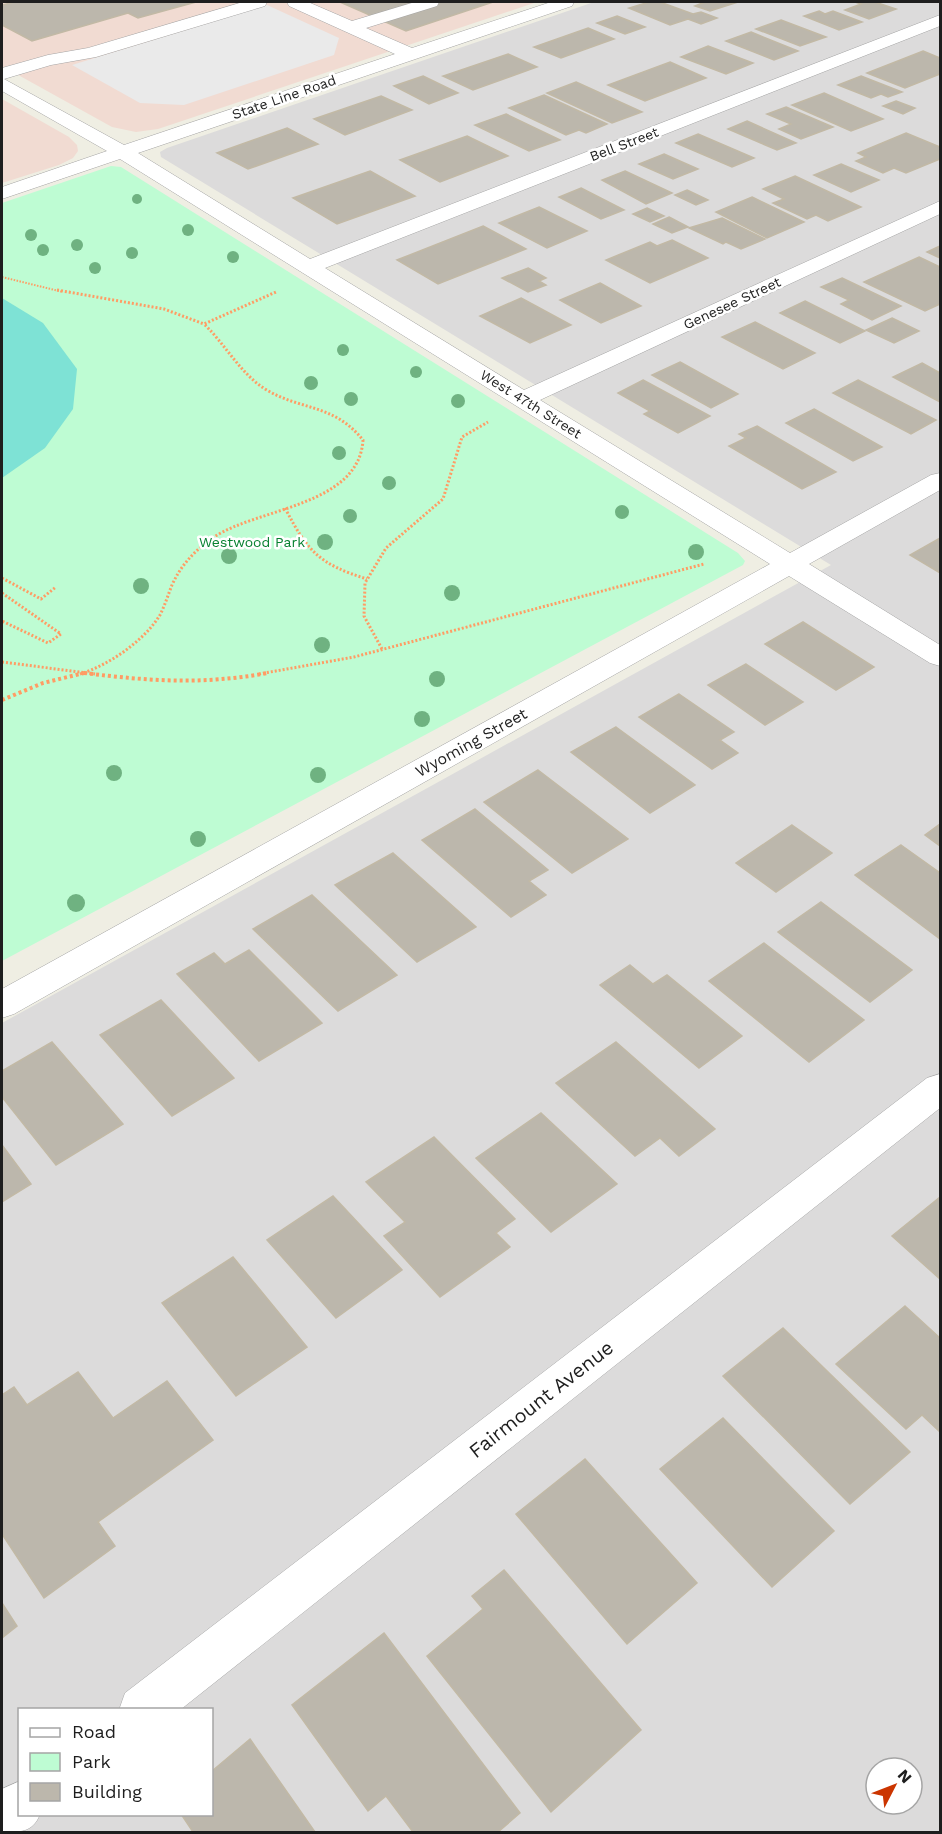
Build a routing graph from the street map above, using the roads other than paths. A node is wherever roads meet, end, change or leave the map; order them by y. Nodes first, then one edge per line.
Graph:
1 (259, 2) edge
2 (431, 2) edge
3 (566, 2) edge
4 (304, 3) edge
5 (940, 20) edge
6 (351, 27) junction
7 (410, 54) junction
8 (2, 74) edge
9 (2, 84) edge
10 (122, 152) junction
11 (2, 193) edge
12 (940, 207) edge
13 (308, 267) junction
14 (523, 399) junction
15 (940, 480) edge
16 (790, 564) junction
17 (940, 657) edge
18 (2, 1005) edge
19 (940, 1088) edge
20 (145, 1708) edge
21 (18, 1806) edge
22 (2, 1818) edge

1 - 8 street
2 - 6 street
3 - 7 street, State Line Road
4 - 6 street
5 - 13 street, Bell Street
6 - 7 street
7 - 10 street, State Line Road
9 - 10 street, West 47th Street
10 - 11 street, State Line Road
10 - 13 street, West 47th Street
12 - 14 street, Genesee Street
13 - 14 street, West 47th Street
14 - 16 street, West 47th Street
15 - 16 street, Wyoming Street
16 - 17 street, West 47th Street
16 - 18 street, Wyoming Street
19 - 20 street, Fairmount Avenue
21 - 22 street

